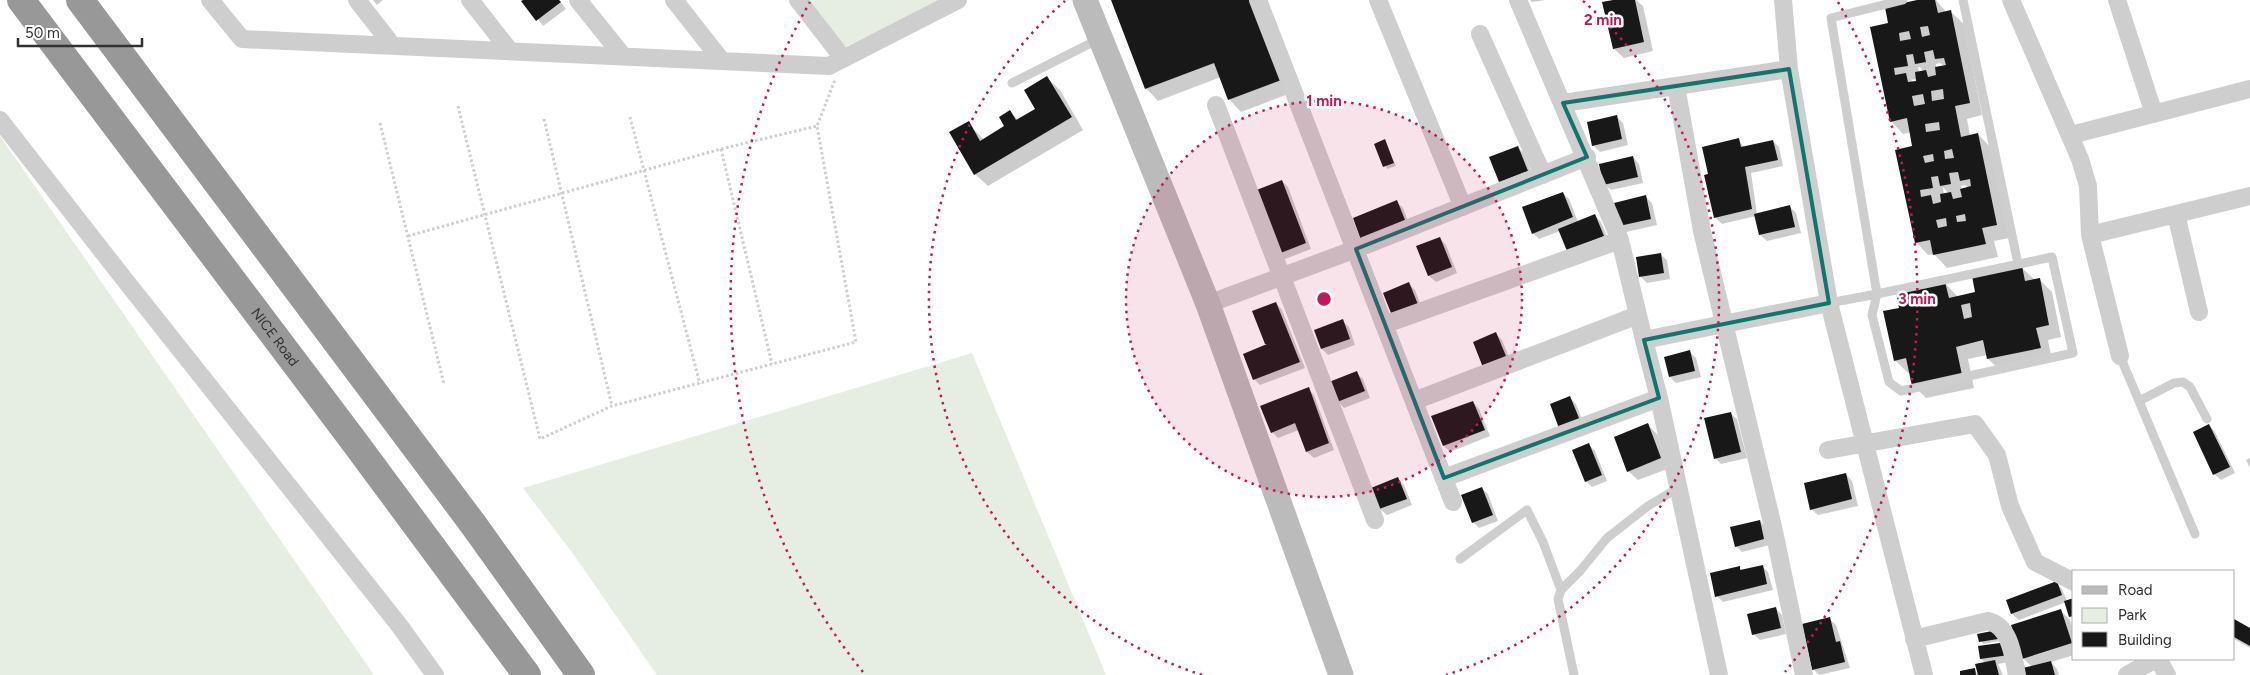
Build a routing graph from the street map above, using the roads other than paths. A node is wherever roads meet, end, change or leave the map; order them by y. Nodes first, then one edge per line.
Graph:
1 (21, 0) edge
2 (80, 0) edge
3 (210, 0) edge
4 (357, 0) edge
5 (470, 0) edge
6 (578, 0) edge
7 (674, 0) edge
8 (798, 0) edge
9 (958, 0) edge
10 (1085, 0) edge
11 (1258, 0) edge
12 (1378, 0) edge
13 (1518, 0) edge
14 (1783, 0) edge
15 (1903, 0) edge
16 (1963, 0) edge
17 (2011, 0) edge
18 (2117, 0) edge
19 (1480, 34) dead end
20 (1101, 38) junction
21 (393, 46) junction
22 (510, 51) junction
23 (623, 56) junction
24 (844, 58) junction
25 (722, 61) junction
26 (1790, 69) junction
27 (1012, 83) dead end
28 (1676, 86) junction
29 (2250, 89) edge
30 (1563, 103) junction
31 (1216, 105) dead end
32 (2154, 114) junction
33 (0, 120) edge
34 (2071, 135) junction
35 (1587, 157) junction
36 (1543, 175) junction
37 (2250, 196) edge
38 (1463, 206) junction
39 (2176, 214) junction
40 (2090, 235) junction
41 (1620, 240) junction
42 (1356, 249) junction
43 (2018, 264) junction
44 (1281, 277) junction
45 (1877, 294) junction
46 (1829, 302) junction
47 (1208, 304) junction
48 (2199, 312) dead end
49 (1638, 316) junction
50 (1386, 324) junction
51 (1725, 324) junction
52 (1644, 340) junction
53 (2120, 356) joint
54 (1659, 398) junction
55 (1414, 401) junction
56 (2139, 401) junction
57 (2207, 419) dead end
58 (1864, 442) junction
59 (1828, 450) dead end
60 (1444, 478) junction
61 (1678, 488) junction
62 (1453, 502) dead end
63 (1375, 520) dead end
64 (2195, 534) dead end
65 (1460, 559) dead end
66 (2072, 581) edge
67 (1561, 590) junction
68 (1914, 639) junction
69 (2155, 660) edge
70 (2158, 660) edge
71 (435, 675) edge
72 (527, 675) edge
73 (581, 675) edge
74 (1342, 675) edge
75 (1574, 675) edge
76 (1719, 675) edge
77 (1804, 675) edge
78 (1924, 675) edge
79 (2017, 675) edge
80 (2127, 675) edge
81 (2166, 675) edge

1 - 72 highway, NICE Road
2 - 73 highway
3 - 21 street
4 - 21 street
5 - 22 street
6 - 23 street
7 - 25 street
8 - 24 street
9 - 24 street
10 - 20 street
11 - 42 street
12 - 38 street
13 - 30 street
14 - 26 street
15 - 45 lane
16 - 43 lane
17 - 34 street
18 - 32 street
19 - 36 street
20 - 27 lane
20 - 47 street
21 - 22 street
22 - 23 street
23 - 25 street
24 - 25 street
26 - 28 street
26 - 46 street
28 - 30 street
28 - 51 street
29 - 32 street
30 - 35 street
31 - 44 street
32 - 34 street
33 - 71 street
34 - 40 street
35 - 36 street
35 - 41 street
36 - 38 street
37 - 39 street
38 - 42 street
39 - 40 street
39 - 48 street
40 - 53 street
41 - 49 street
41 - 50 street
42 - 44 street
42 - 50 street
43 - 45 lane
43 - 45 lane
44 - 47 street
44 - 63 street
45 - 46 lane
46 - 51 street
46 - 58 street
47 - 74 street
49 - 52 street
49 - 55 street
50 - 55 street
51 - 52 street
51 - 77 street
52 - 54 street
53 - 56 lane
54 - 60 street
54 - 61 street
55 - 60 street
56 - 57 lane
56 - 64 lane
58 - 59 street
58 - 66 street
58 - 68 street
60 - 62 street
61 - 67 lane
61 - 76 street
65 - 67 lane
67 - 75 lane
68 - 78 street
68 - 79 street
69 - 80 street
70 - 81 street

